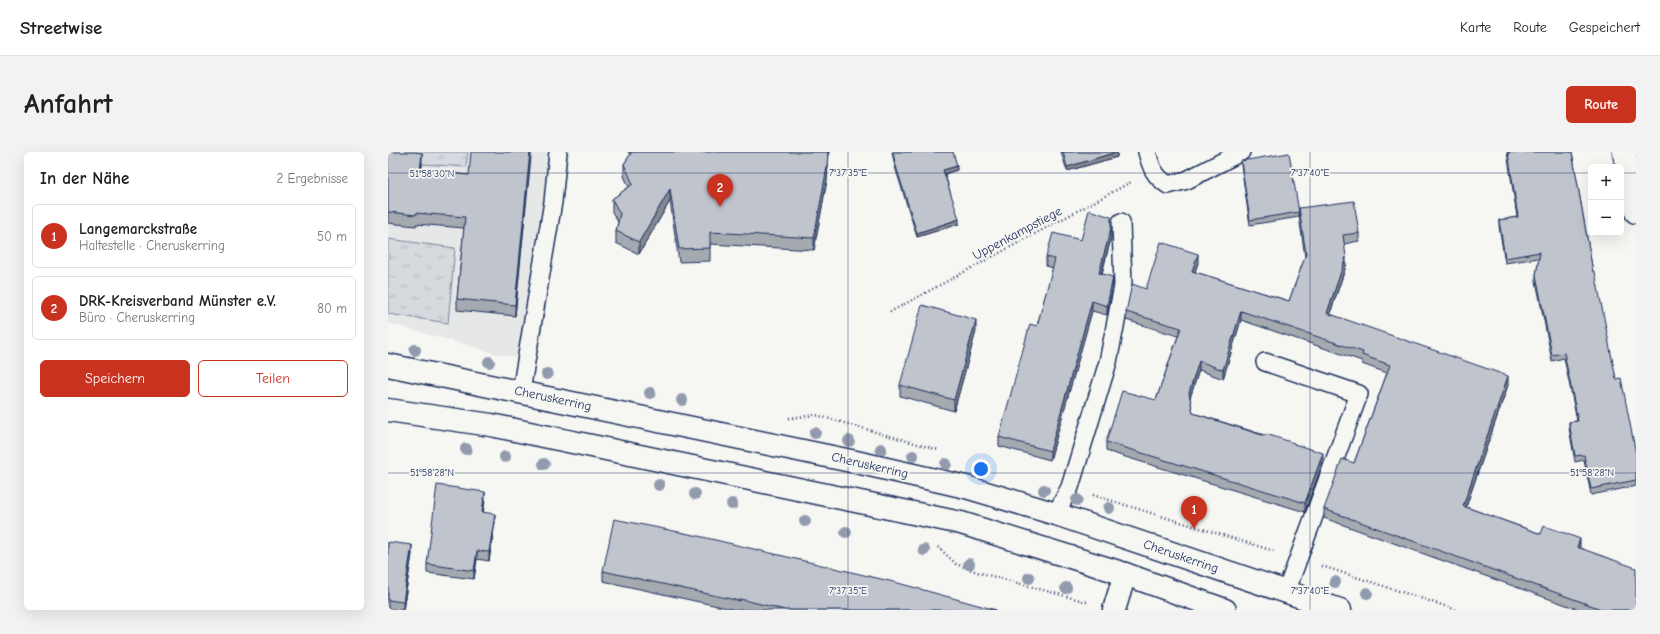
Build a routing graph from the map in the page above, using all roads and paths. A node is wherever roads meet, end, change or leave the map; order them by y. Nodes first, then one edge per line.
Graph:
1 (558, 152) edge
2 (1147, 152) edge
3 (1241, 152) edge
4 (1624, 152) edge
5 (1153, 171) junction
6 (1636, 212) edge
7 (1121, 222) dead end
8 (890, 312) dead end
9 (1265, 362) dead end
10 (388, 365) edge
11 (521, 391) junction
12 (388, 410) edge
13 (1056, 514) junction
14 (1125, 574) junction
15 (1286, 592) junction
16 (1114, 610) edge
17 (1225, 610) edge
18 (1340, 610) edge

1 - 11 lane
2 - 5 lane
3 - 5 lane
4 - 6 main road
5 - 8 path, Uppenkampstiege
7 - 13 lane
9 - 15 lane
10 - 11 main road, Cheruskerring
11 - 13 main road, Cheruskerring
12 - 14 main road
13 - 15 main road, Cheruskerring
14 - 16 main road
14 - 17 main road
15 - 18 main road, Cheruskerring

